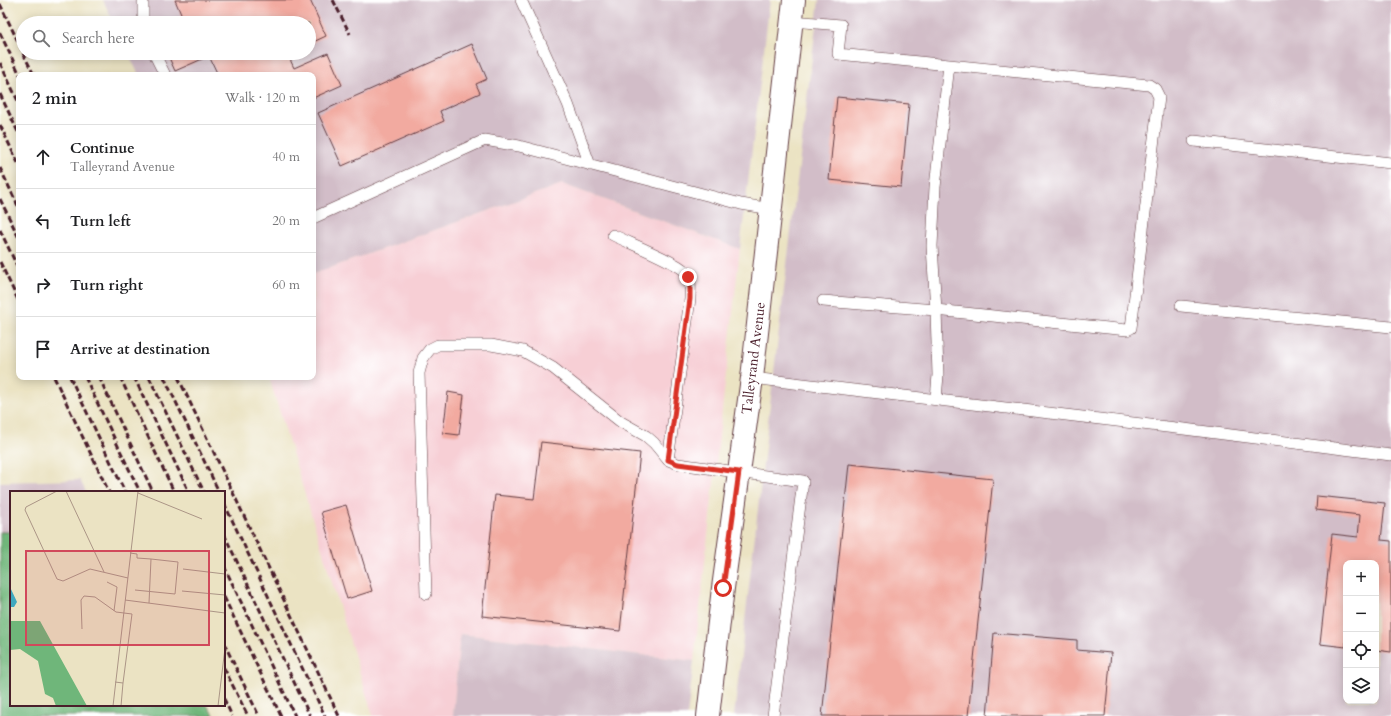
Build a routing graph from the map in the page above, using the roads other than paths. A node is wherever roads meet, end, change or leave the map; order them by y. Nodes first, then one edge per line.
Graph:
1 (143, 0) edge
2 (521, 0) edge
3 (793, 10) edge
4 (143, 16) edge
5 (158, 60) edge
6 (949, 65) junction
7 (164, 72) edge
8 (1194, 141) dead end
9 (1391, 163) edge
10 (590, 165) junction
11 (771, 209) junction
12 (316, 217) edge
13 (613, 235) dead end
14 (823, 301) dead end
15 (1181, 306) dead end
16 (936, 310) junction
17 (1391, 327) edge
18 (752, 378) junction
19 (936, 399) junction
20 (1391, 455) edge
21 (668, 460) junction
22 (739, 472) junction
23 (426, 594) dead end
24 (708, 716) edge
25 (773, 716) edge

1 - 4 lane
2 - 10 lane
3 - 6 lane
3 - 11 street, Talleyrand Avenue
5 - 7 lane
6 - 16 lane
6 - 16 lane
8 - 9 lane
10 - 11 lane
10 - 12 lane
11 - 18 street, Talleyrand Avenue
13 - 21 lane
14 - 16 lane
15 - 17 lane
16 - 19 lane
18 - 19 lane
18 - 22 street, Talleyrand Avenue
19 - 20 lane
21 - 22 lane
21 - 23 lane
22 - 24 street, Talleyrand Avenue
22 - 25 lane

